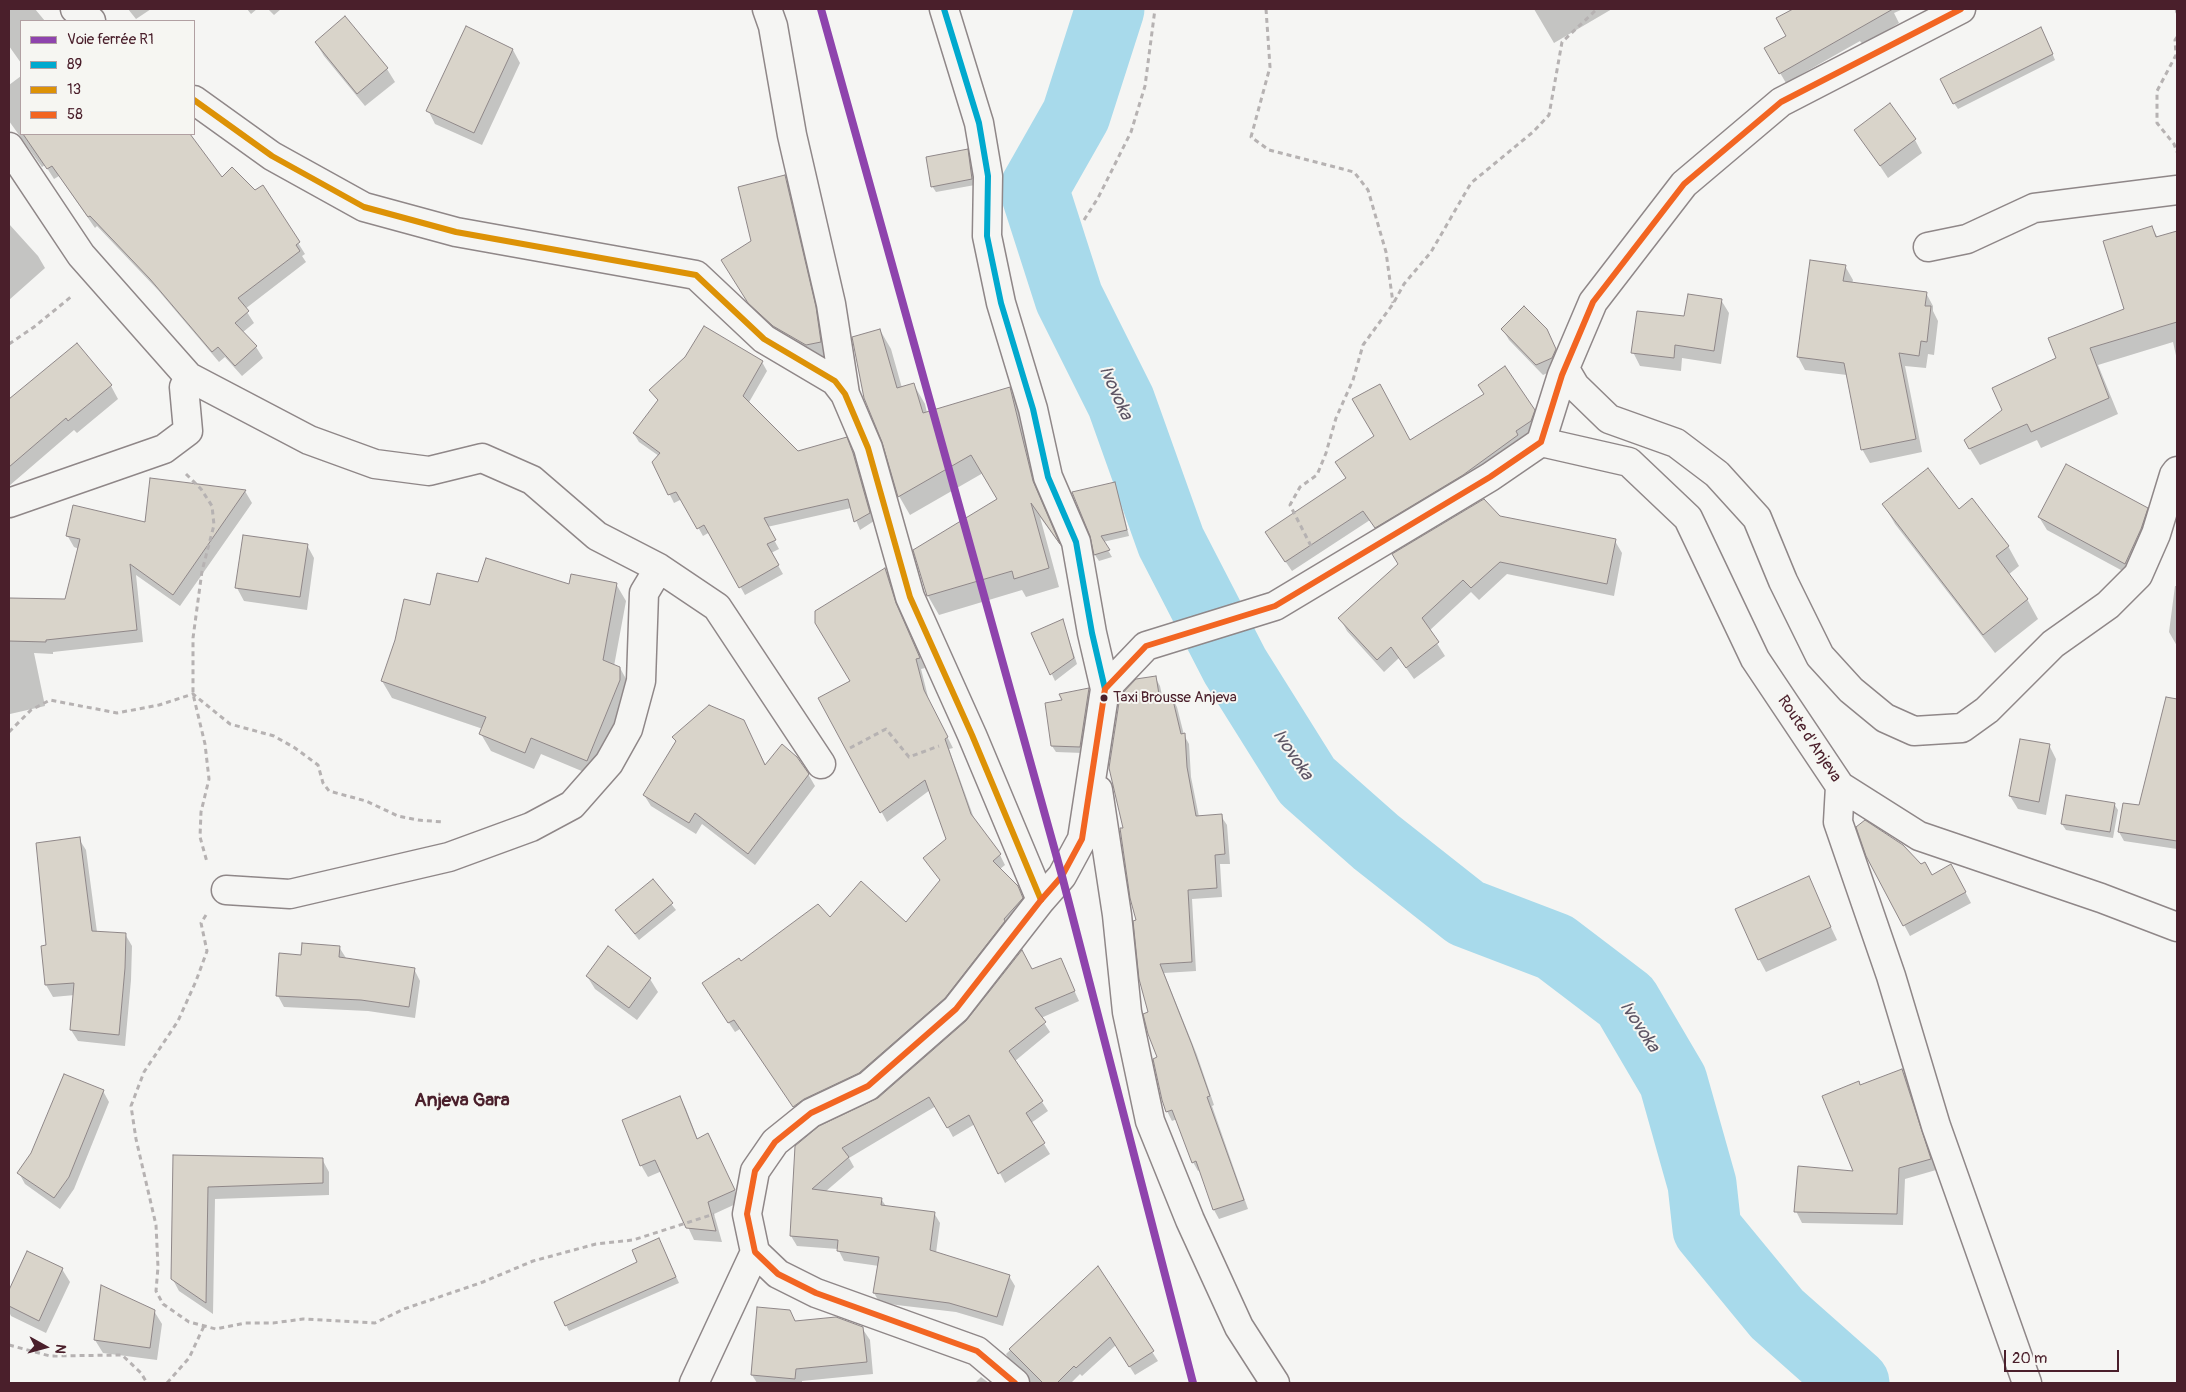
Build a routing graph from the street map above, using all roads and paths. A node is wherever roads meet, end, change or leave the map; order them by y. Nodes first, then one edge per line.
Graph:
1 (76, 9) edge
2 (767, 9) edge
3 (944, 9) edge
4 (1155, 9) edge
5 (1266, 9) edge
6 (1961, 9) edge
7 (2176, 9) edge
8 (1596, 10) edge
9 (2177, 13) edge
10 (90, 20) edge
11 (2177, 37) edge
12 (195, 101) edge
13 (9, 148) edge
14 (2177, 152) edge
15 (2177, 190) edge
16 (1084, 220) dead end
17 (1928, 247) dead end
18 (98, 274) junction
19 (1393, 304) junction
20 (9, 344) edge
21 (1565, 369) junction
22 (189, 377) junction
23 (846, 394) junction
24 (1541, 442) junction
25 (164, 449) junction
26 (2177, 471) edge
27 (9, 503) edge
28 (659, 568) junction
29 (1329, 573) junction
30 (1105, 689) junction
31 (193, 694) junction
32 (9, 732) edge
33 (972, 735) junction
34 (821, 764) joint
35 (1094, 766) junction
36 (1840, 786) junction
37 (495, 840) junction
38 (226, 890) junction
39 (1041, 900) junction
40 (2177, 927) edge
41 (747, 1214) junction
42 (755, 1252) junction
43 (204, 1326) junction
44 (9, 1345) edge
45 (147, 1383) edge
46 (167, 1383) edge
47 (694, 1383) edge
48 (1015, 1383) edge
49 (1275, 1383) edge
50 (2027, 1383) edge

1 - 10 street
2 - 23 street
3 - 30 street
4 - 16 path
5 - 19 path
6 - 21 street
7 - 9 path
8 - 19 path
11 - 14 path
12 - 23 street
13 - 18 street
15 - 17 street
18 - 20 path
18 - 22 street
19 - 29 path
21 - 24 street
21 - 26 street
22 - 25 street
22 - 28 street
23 - 33 street
24 - 29 street
24 - 36 street, Route d'Anjeva
25 - 27 street
25 - 31 path
28 - 34 street
28 - 37 street
29 - 30 street
30 - 35 street
31 - 32 path
31 - 37 path
31 - 38 path
33 - 34 path
33 - 39 street
35 - 39 street
35 - 49 street
36 - 40 street, Route d'Anjeva
36 - 50 street
37 - 38 street
38 - 43 path
39 - 41 street
41 - 42 street
41 - 43 path
42 - 47 street
42 - 48 street
43 - 46 path
44 - 45 path

